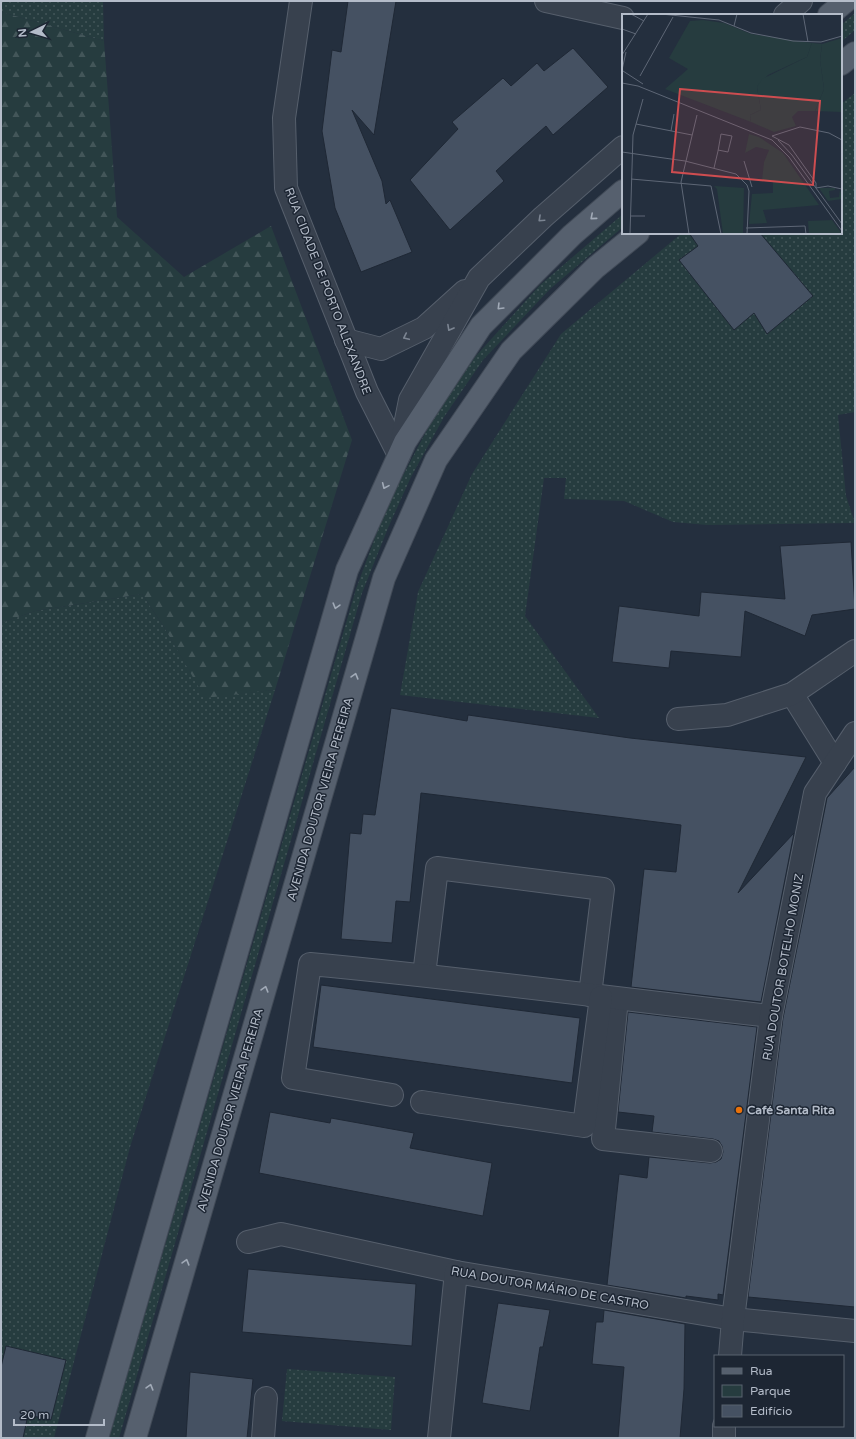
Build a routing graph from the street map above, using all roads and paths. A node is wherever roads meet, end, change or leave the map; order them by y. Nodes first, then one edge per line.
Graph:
1 (301, 1) edge
2 (546, 1) edge
3 (801, 1) edge
4 (846, 1) edge
5 (594, 6) edge
6 (786, 14) edge
7 (830, 14) edge
8 (622, 18) edge
9 (855, 53) edge
10 (842, 63) edge
11 (622, 148) edge
12 (622, 192) edge
13 (637, 234) edge
14 (479, 278) junction
15 (346, 340) junction
16 (399, 455) junction
17 (855, 651) edge
18 (792, 694) junction
19 (678, 719) dead end
20 (855, 733) edge
21 (835, 763) junction
22 (424, 975) junction
23 (602, 997) junction
24 (771, 1016) junction
25 (392, 1095) dead end
26 (422, 1102) dead end
27 (711, 1151) dead end
28 (248, 1242) dead end
29 (456, 1272) junction
30 (733, 1319) junction
31 (855, 1331) edge
32 (730, 1355) edge
33 (266, 1398) dead end
34 (724, 1427) edge
35 (97, 1438) edge
36 (135, 1438) edge
37 (263, 1438) edge
38 (439, 1438) edge
39 (724, 1438) edge

1 - 15 street, RUA CIDADE DE PORTO ALEXANDRE
2 - 5 street
3 - 6 street
4 - 7 main road
5 - 8 street
9 - 10 main road
11 -> 14 street
12 -> 16 main road
36 -> 13 main road, AVENIDA DOUTOR VIEIRA PEREIRA
14 -> 15 street
14 -> 16 street
15 - 16 street, RUA CIDADE DE PORTO ALEXANDRE
16 -> 35 main road
17 - 18 street
18 - 19 street
18 - 21 street
20 - 21 street, RUA DOUTOR BOTELHO MONIZ
21 - 24 street, RUA DOUTOR BOTELHO MONIZ
22 - 23 street
22 - 23 street
22 - 25 street
23 - 24 street
23 - 26 street
23 - 27 street
24 - 30 street, RUA DOUTOR BOTELHO MONIZ
28 - 29 street, RUA DOUTOR MÁRIO DE CASTRO
29 - 30 street, RUA DOUTOR MÁRIO DE CASTRO
29 - 38 street
30 - 31 street, RUA DOUTOR MÁRIO DE CASTRO
30 - 32 street, RUA DOUTOR BOTELHO MONIZ
33 - 37 street
34 - 39 street

